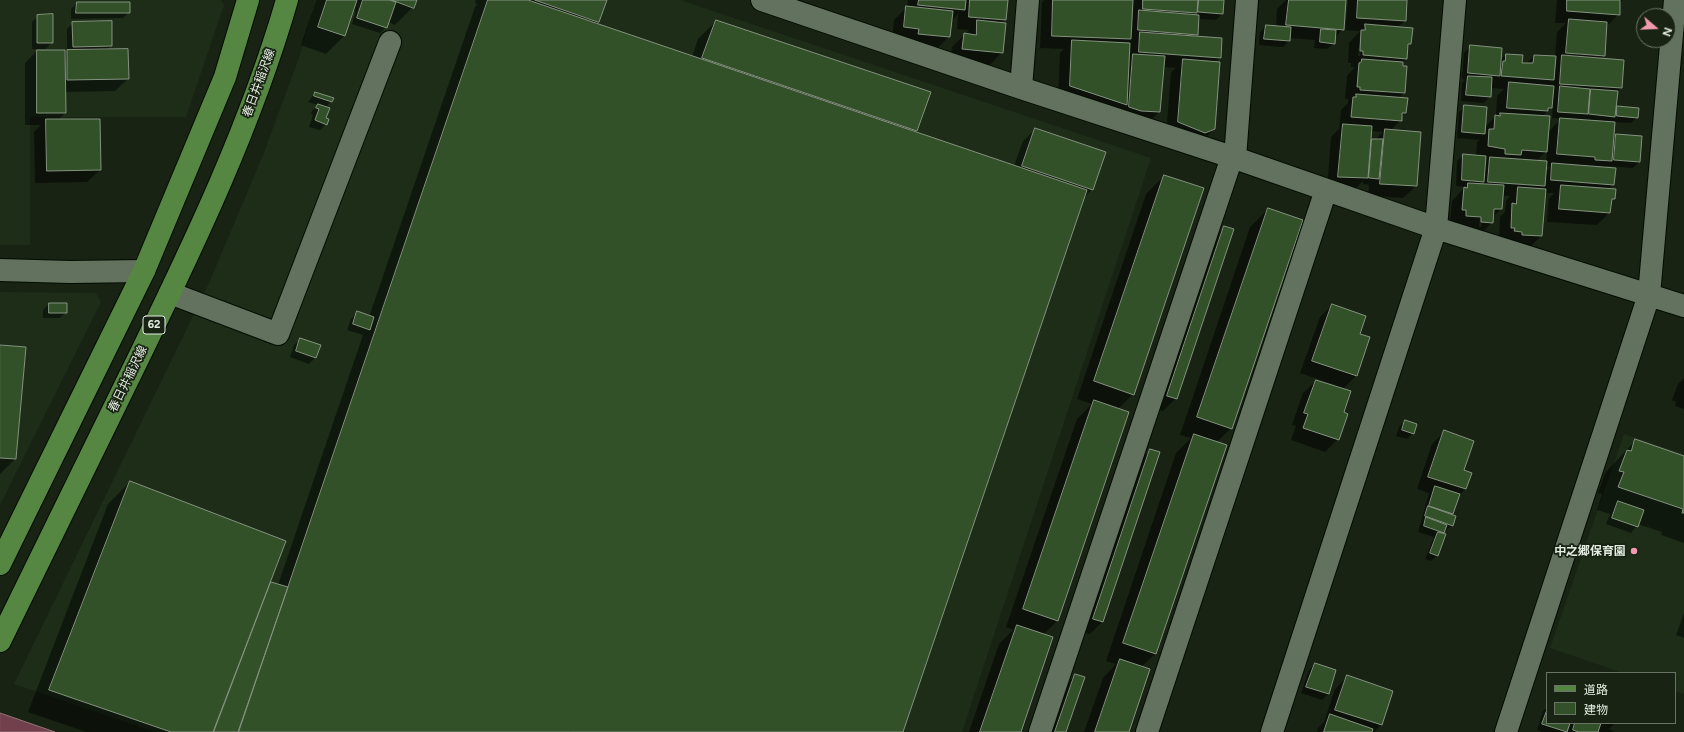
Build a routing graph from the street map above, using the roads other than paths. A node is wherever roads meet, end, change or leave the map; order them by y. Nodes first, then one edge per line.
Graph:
1 (248, 0) edge
2 (286, 0) edge
3 (762, 0) edge
4 (1028, 0) edge
5 (1247, 0) edge
6 (1455, 0) edge
7 (1675, 0) edge
8 (390, 42) dead end
9 (1021, 88) junction
10 (1233, 158) junction
11 (1326, 190) junction
12 (1436, 228) junction
13 (0, 270) edge
14 (144, 271) junction
15 (170, 293) junction
16 (1649, 294) junction
17 (1684, 306) edge
18 (0, 564) edge
19 (0, 641) edge
20 (1040, 732) edge
21 (1147, 732) edge
22 (1272, 732) edge
23 (1506, 732) edge

1 - 14 main road
2 - 15 main road, 春日井稲沢線 / 62
3 - 9 street
4 - 9 street
5 - 10 street
6 - 12 street
7 - 16 street
8 - 15 street
9 - 10 street
10 - 11 street
10 - 20 street
11 - 12 street
11 - 21 street
12 - 16 street
12 - 22 street
13 - 14 street
14 - 18 main road
15 - 19 main road, 春日井稲沢線 / 62
16 - 17 street
16 - 23 street

